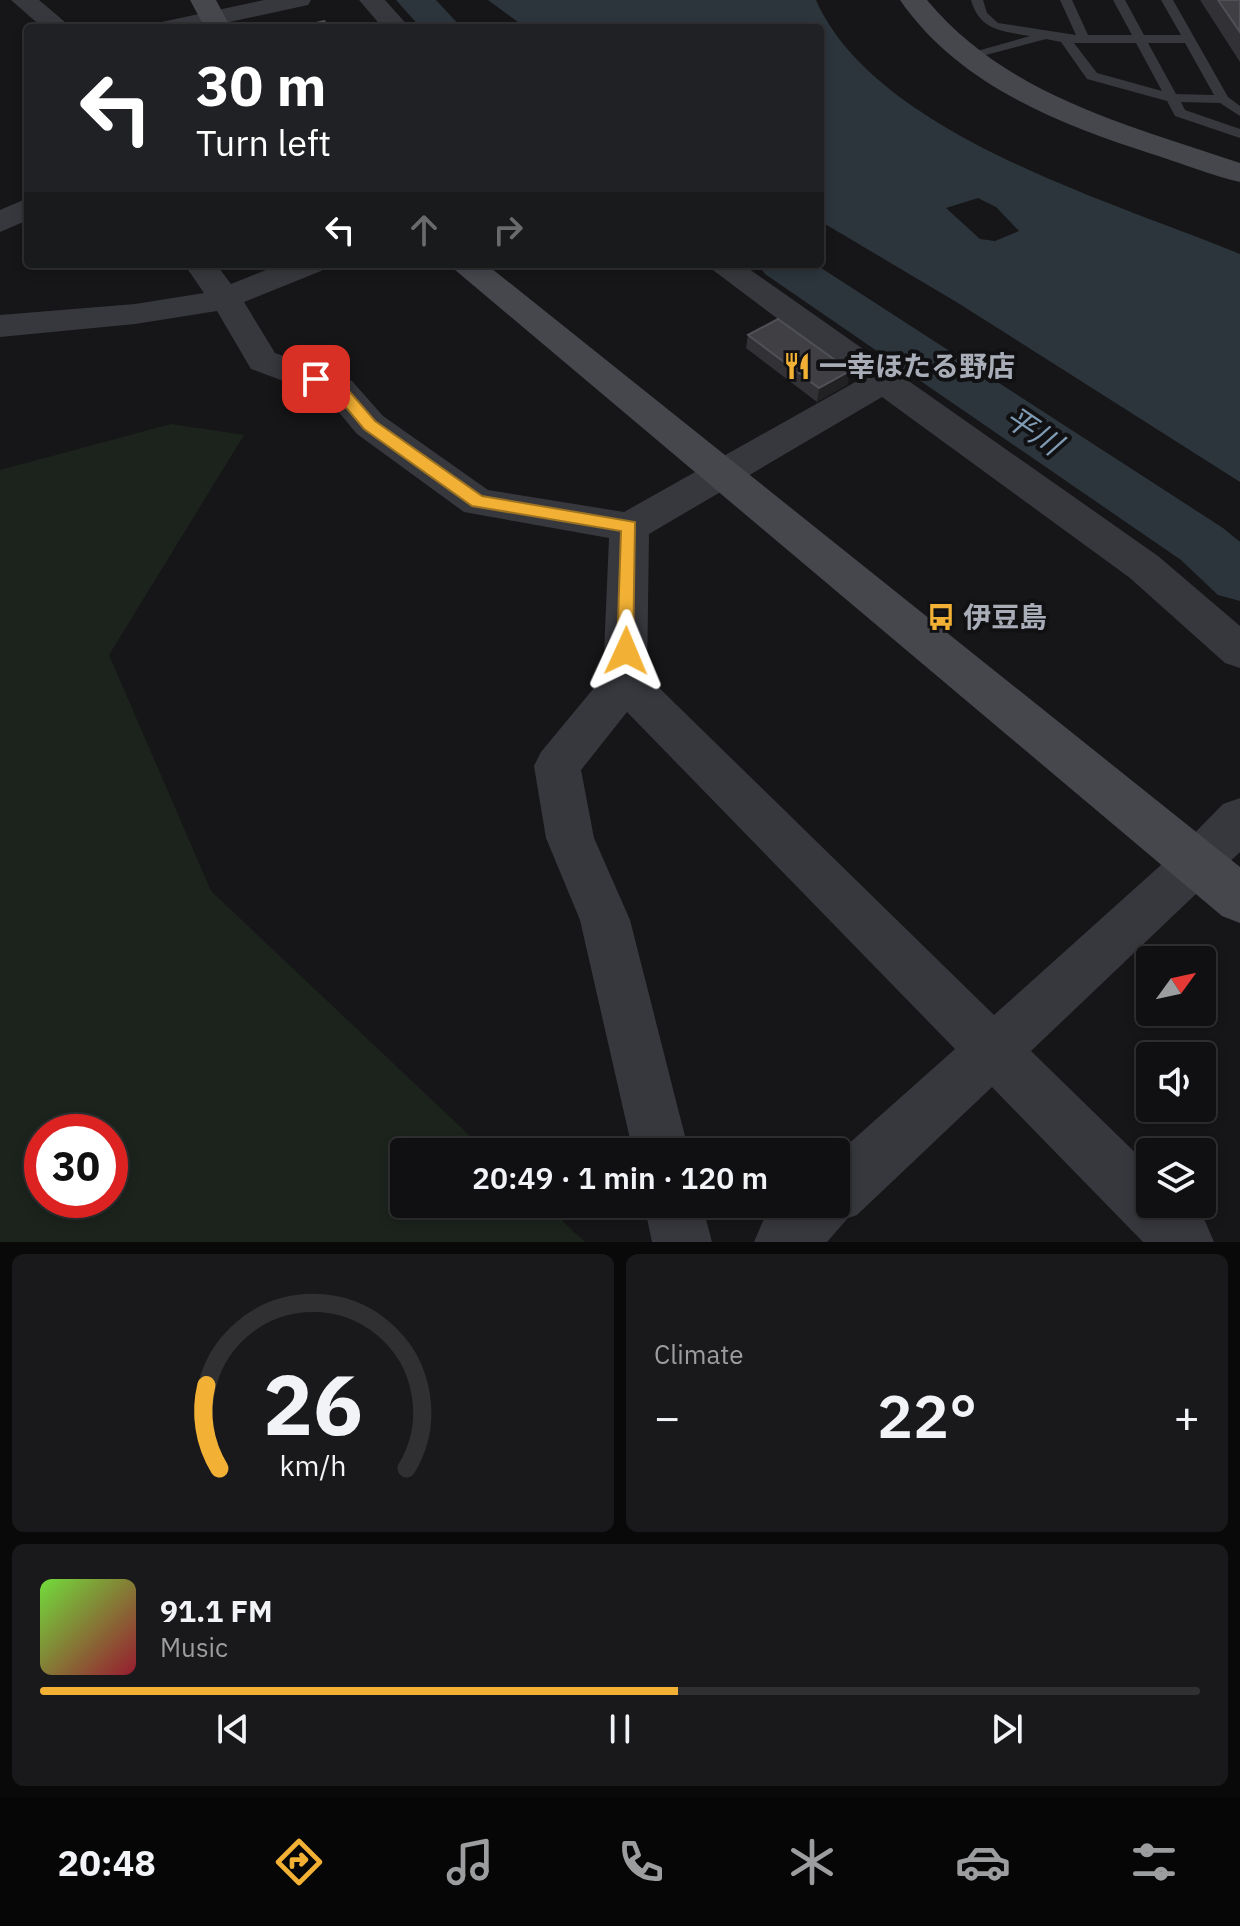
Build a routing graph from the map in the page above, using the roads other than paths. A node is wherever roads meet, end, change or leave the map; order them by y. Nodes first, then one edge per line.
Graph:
1 (23, 0) edge
2 (299, 0) edge
3 (371, 0) edge
4 (913, 0) edge
5 (977, 0) edge
6 (1066, 0) edge
7 (1119, 0) edge
8 (1167, 0) edge
9 (211, 15) edge
10 (54, 24) edge
11 (180, 24) edge
12 (393, 24) edge
13 (1047, 36) junction
14 (1083, 38) junction
15 (1065, 39) junction
16 (1140, 39) junction
17 (1189, 39) junction
18 (967, 58) junction
19 (1172, 98) junction
20 (1223, 99) junction
21 (1240, 112) edge
22 (1240, 134) edge
23 (1240, 173) edge
24 (24, 209) edge
25 (0, 223) edge
26 (203, 268) edge
27 (301, 268) edge
28 (470, 268) edge
29 (727, 268) edge
30 (227, 299) junction
31 (0, 326) edge
32 (885, 380) junction
33 (722, 475) junction
34 (629, 527) junction
35 (1240, 651) edge
36 (625, 682) junction
37 (1240, 819) edge
38 (1198, 863) junction
39 (1240, 899) edge
40 (992, 1052) junction
41 (658, 1138) edge
42 (676, 1218) edge
43 (816, 1220) edge
44 (682, 1242) edge
45 (1184, 1242) edge

1 - 10 street
2 - 9 street
3 - 12 street
4 - 18 street
5 - 13 lane
6 - 14 lane
7 - 16 lane
8 - 17 lane
9 - 11 street
13 - 15 lane
13 - 18 lane
14 - 15 lane
14 - 16 lane
15 - 19 lane
16 - 17 lane
16 - 19 lane
17 - 20 lane
18 - 23 street
19 - 20 lane
19 - 22 lane
20 - 21 lane
24 - 25 street
26 - 30 street
27 - 30 street
28 - 33 street
29 - 32 street
30 - 31 street
30 - 34 street
32 - 33 street
32 - 35 street
33 - 34 street
33 - 38 street
34 - 36 street
36 - 40 street
36 - 41 street
37 - 38 street
38 - 39 street
38 - 40 street
40 - 43 street
40 - 45 street
42 - 44 street

